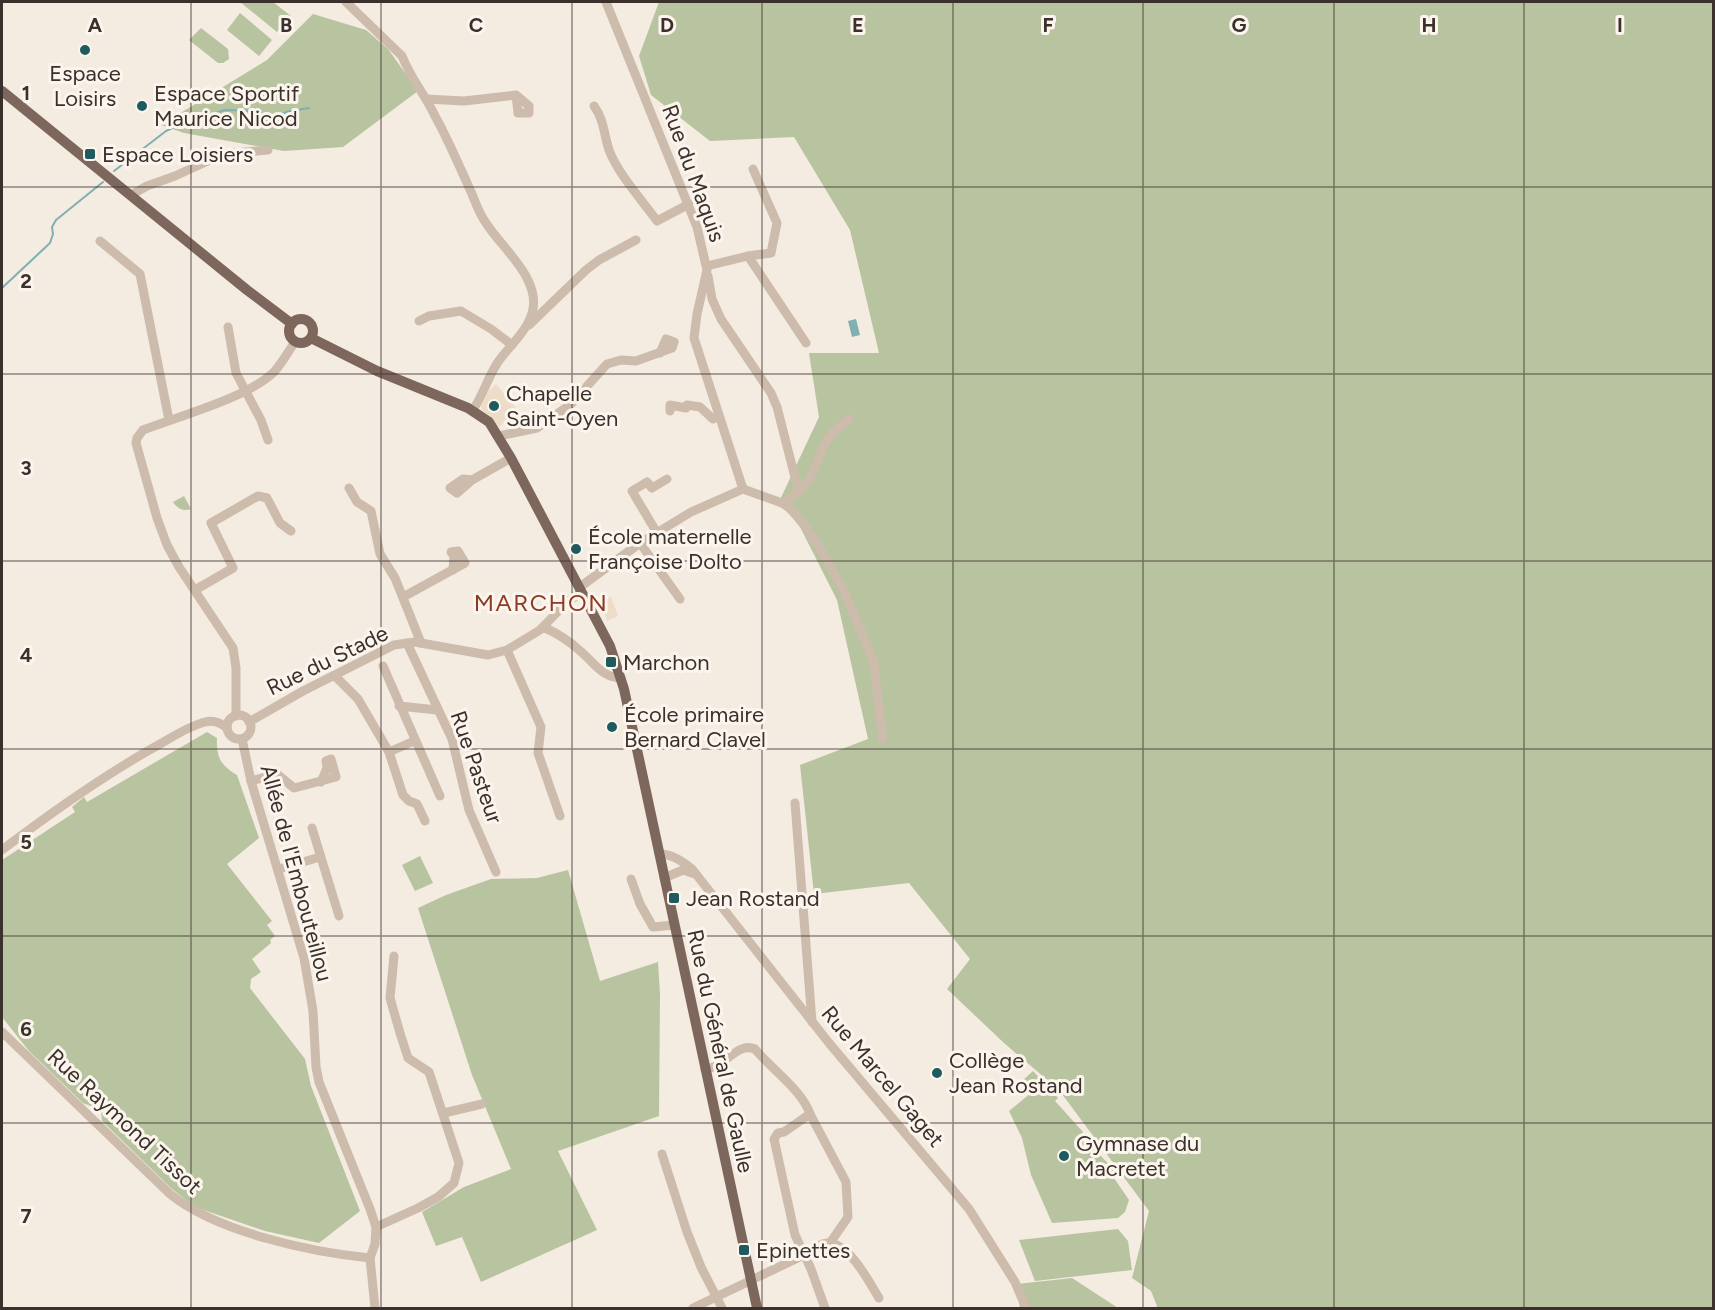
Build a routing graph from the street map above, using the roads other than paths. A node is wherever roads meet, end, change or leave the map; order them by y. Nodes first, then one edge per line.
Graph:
1 (346, 2) edge
2 (606, 2) edge
3 (2, 91) edge
4 (516, 95) dead end
5 (426, 99) junction
6 (594, 106) dead end
7 (268, 150) dead end
8 (753, 169) dead end
9 (131, 195) junction
10 (689, 204) junction
11 (636, 240) dead end
12 (100, 241) dead end
13 (748, 256) junction
14 (707, 268) junction
15 (419, 321) dead end
16 (292, 324) junction
17 (228, 327) dead end
18 (523, 331) junction
19 (311, 338) junction
20 (295, 342) junction
21 (806, 343) dead end
22 (512, 345) junction
23 (660, 353) dead end
24 (246, 391) junction
25 (473, 410) junction
26 (670, 411) dead end
27 (719, 416) junction
28 (849, 419) dead end
29 (169, 420) junction
30 (499, 436) junction
31 (268, 440) dead end
32 (511, 458) junction
33 (667, 479) dead end
34 (472, 480) dead end
35 (349, 488) dead end
36 (743, 489) junction
37 (799, 493) junction
38 (782, 503) junction
39 (291, 531) dead end
40 (657, 533) junction
41 (640, 543) junction
42 (453, 570) dead end
43 (195, 590) junction
44 (581, 590) junction
45 (403, 597) junction
46 (680, 599) dead end
47 (543, 627) junction
48 (421, 642) junction
49 (407, 643) junction
50 (507, 650) junction
51 (382, 666) dead end
52 (335, 676) junction
53 (621, 678) junction
54 (399, 706) junction
55 (438, 710) junction
56 (236, 716) junction
57 (249, 722) junction
58 (227, 728) junction
59 (242, 739) junction
60 (883, 739) dead end
61 (414, 741) junction
62 (389, 752) junction
63 (251, 781) junction
64 (321, 782) dead end
65 (440, 796) dead end
66 (795, 803) dead end
67 (560, 816) dead end
68 (425, 821) dead end
69 (312, 828) dead end
70 (2, 850) edge
71 (659, 854) junction
72 (320, 857) junction
73 (279, 869) junction
74 (496, 872) dead end
75 (697, 875) junction
76 (664, 878) junction
77 (631, 879) dead end
78 (339, 916) dead end
79 (674, 925) junction
80 (394, 956) dead end
81 (812, 1022) junction
82 (2, 1032) edge
83 (705, 1070) junction
84 (482, 1104) dead end
85 (444, 1113) junction
86 (810, 1114) junction
87 (662, 1154) dead end
88 (376, 1227) junction
89 (830, 1243) junction
90 (804, 1255) junction
91 (370, 1258) junction
92 (751, 1281) junction
93 (716, 1297) junction
94 (879, 1298) dead end
95 (375, 1308) edge
96 (693, 1308) edge
97 (722, 1308) edge
98 (757, 1308) edge
99 (825, 1308) edge
100 (1026, 1308) edge

1 - 5 street
2 - 10 street, Rue du Maquis
3 - 9 main road
4 - 5 street
5 - 18 street
6 - 10 street
7 - 9 street
8 - 13 street
9 - 16 main road
10 - 14 street, Rue du Maquis
11 - 18 street
12 - 29 street
13 - 14 street
13 - 21 street
14 - 27 street, Rue du Maquis
14 - 37 street
15 - 22 street
16 - 19 main road
16 - 20 main road
17 - 24 street
18 - 22 street
19 - 20 main road
19 - 25 main road, Rue du Général de Gaulle
20 - 24 street
22 - 25 street
23 - 30 street
24 - 29 street
24 - 31 street
25 - 30 main road, Rue du Général de Gaulle
26 - 27 street
27 - 36 street, Rue du Maquis
28 - 37 street
29 - 43 street
30 - 32 main road, Rue du Général de Gaulle
32 - 34 street
32 - 44 main road, Rue du Général de Gaulle
33 - 40 street
35 - 45 street
36 - 38 street
36 - 40 street
37 - 38 street
38 - 60 street
39 - 43 street
40 - 41 street
41 - 44 street
41 - 46 street
42 - 45 street
43 - 56 street
44 - 47 street, Rue du Stade
44 - 53 main road, Rue du Général de Gaulle
45 - 48 street
47 - 50 street, Rue du Stade
47 - 53 street
48 - 49 street, Rue du Stade
48 - 50 street, Rue du Stade
49 - 52 street, Rue du Stade
49 - 55 street, Rue Pasteur
50 - 67 street
51 - 54 street
52 - 57 street, Rue du Stade
52 - 62 street
53 - 71 main road, Rue du Général de Gaulle
54 - 55 street
54 - 61 street
55 - 74 street, Rue Pasteur
56 - 57 street
56 - 58 street
57 - 59 street
58 - 59 street
58 - 70 street
59 - 63 street, Allée de l'Embouteillou
61 - 62 street
61 - 65 street
62 - 68 street
63 - 64 street
63 - 73 street, Allée de l'Embouteillou
66 - 81 street
69 - 72 street
71 - 75 street, Rue Marcel Gaget
71 - 76 main road, Rue du Général de Gaulle
72 - 73 street
72 - 78 street
73 - 88 street, Allée de l'Embouteillou
75 - 76 street
75 - 81 street, Rue Marcel Gaget
76 - 79 main road, Rue du Général de Gaulle
77 - 79 street
79 - 83 main road, Rue du Général de Gaulle
80 - 85 street
81 - 100 street, Rue Marcel Gaget
82 - 91 street, Rue Raymond Tissot
83 - 86 street
83 - 92 main road, Rue du Général de Gaulle
84 - 85 street
85 - 88 street
86 - 89 street
86 - 90 street
87 - 93 street
88 - 91 street
89 - 90 street
89 - 94 street
90 - 92 street
90 - 99 street
91 - 95 street
92 - 93 street
92 - 98 main road, Rue du Général de Gaulle
93 - 96 street
93 - 97 street

